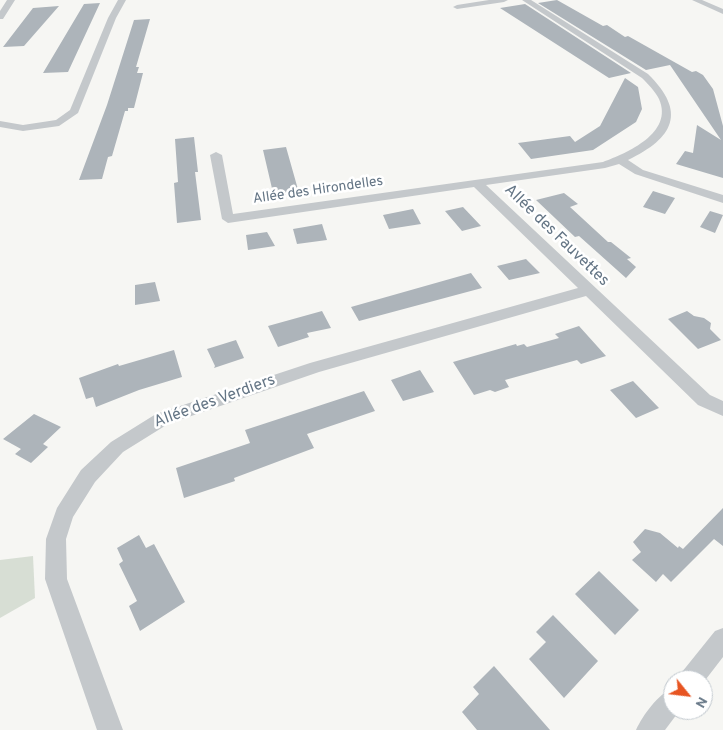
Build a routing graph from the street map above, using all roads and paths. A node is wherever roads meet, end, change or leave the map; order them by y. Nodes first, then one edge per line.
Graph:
1 (11, 0) edge
2 (122, 0) edge
3 (504, 0) edge
4 (526, 0) edge
5 (696, 0) edge
6 (456, 6) dead end
7 (723, 12) edge
8 (0, 17) edge
9 (0, 124) edge
10 (216, 155) dead end
11 (621, 160) junction
12 (477, 183) junction
13 (723, 199) edge
14 (589, 290) junction
15 (723, 409) edge
16 (723, 639) edge
17 (698, 670) edge
18 (663, 712) edge
19 (110, 730) edge
20 (649, 730) edge

1 - 8 street
2 - 9 street
3 - 6 street
4 - 11 street, Allée des Fauvettes
5 - 7 street
10 - 12 street, Allée des Hirondelles
11 - 12 street, Allée des Fauvettes
11 - 13 street
12 - 14 street, Allée des Fauvettes
14 - 15 street, Allée des Fauvettes
14 - 19 street, Allée des Verdiers
16 - 17 street
18 - 20 street

